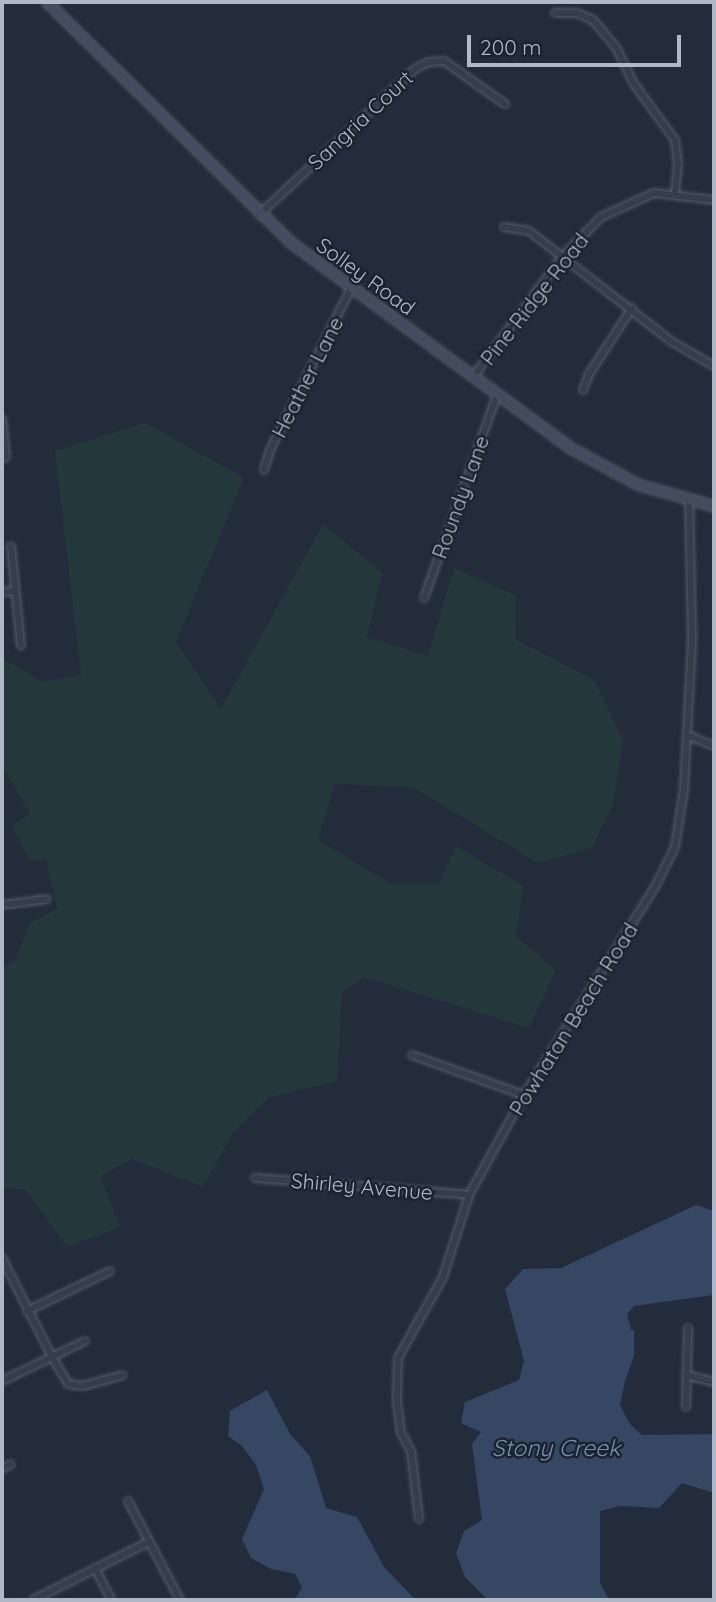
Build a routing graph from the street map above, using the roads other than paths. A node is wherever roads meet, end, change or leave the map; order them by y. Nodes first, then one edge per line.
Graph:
1 (47, 2) edge
2 (555, 13) dead end
3 (505, 104) dead end
4 (675, 195) junction
5 (714, 200) edge
6 (259, 215) junction
7 (504, 227) dead end
8 (563, 256) junction
9 (352, 286) junction
10 (632, 308) junction
11 (714, 366) edge
12 (473, 377) junction
13 (583, 390) dead end
14 (497, 395) junction
15 (2, 419) edge
16 (2, 459) edge
17 (264, 470) dead end
18 (689, 500) junction
19 (714, 506) edge
20 (11, 546) dead end
21 (15, 591) junction
22 (2, 592) edge
23 (424, 598) dead end
24 (21, 646) dead end
25 (687, 736) junction
26 (714, 746) edge
27 (47, 899) dead end
28 (2, 905) edge
29 (412, 1055) dead end
30 (524, 1095) junction
31 (255, 1178) dead end
32 (469, 1195) junction
33 (2, 1258) edge
34 (110, 1271) dead end
35 (27, 1311) junction
36 (688, 1328) dead end
37 (85, 1341) dead end
38 (52, 1357) junction
39 (123, 1375) dead end
40 (686, 1375) junction
41 (2, 1381) edge
42 (714, 1382) edge
43 (687, 1408) dead end
44 (11, 1464) dead end
45 (2, 1469) edge
46 (128, 1501) dead end
47 (419, 1519) dead end
48 (149, 1542) junction
49 (95, 1568) junction
50 (33, 1600) edge
51 (111, 1600) edge
52 (180, 1600) edge

1 - 6 main road, Solley Road
2 - 4 street
3 - 6 street, Sangria Court
4 - 5 street, Pine Ridge Road
4 - 8 street, Pine Ridge Road
6 - 9 main road, Solley Road
7 - 8 street
8 - 10 street
8 - 12 street, Pine Ridge Road
9 - 12 main road, Solley Road
9 - 17 street, Heather Lane
10 - 11 street
10 - 13 street
12 - 14 main road, Solley Road
14 - 18 main road, Solley Road
14 - 23 street, Roundy Lane
15 - 16 street
18 - 19 main road, Solley Road
18 - 25 street, Powhatan Beach Road
20 - 21 street
21 - 22 street
21 - 24 street
25 - 26 street
25 - 30 street, Powhatan Beach Road
27 - 28 street
29 - 30 street
30 - 32 street, Powhatan Beach Road
31 - 32 street, Shirley Avenue
32 - 47 street, Powhatan Beach Road
33 - 35 street
34 - 35 street
35 - 38 street
36 - 40 street
37 - 38 street
38 - 39 street
38 - 41 street
40 - 42 street
40 - 43 street
44 - 45 street
46 - 48 street
48 - 49 street
48 - 52 street
49 - 50 street
49 - 51 street

